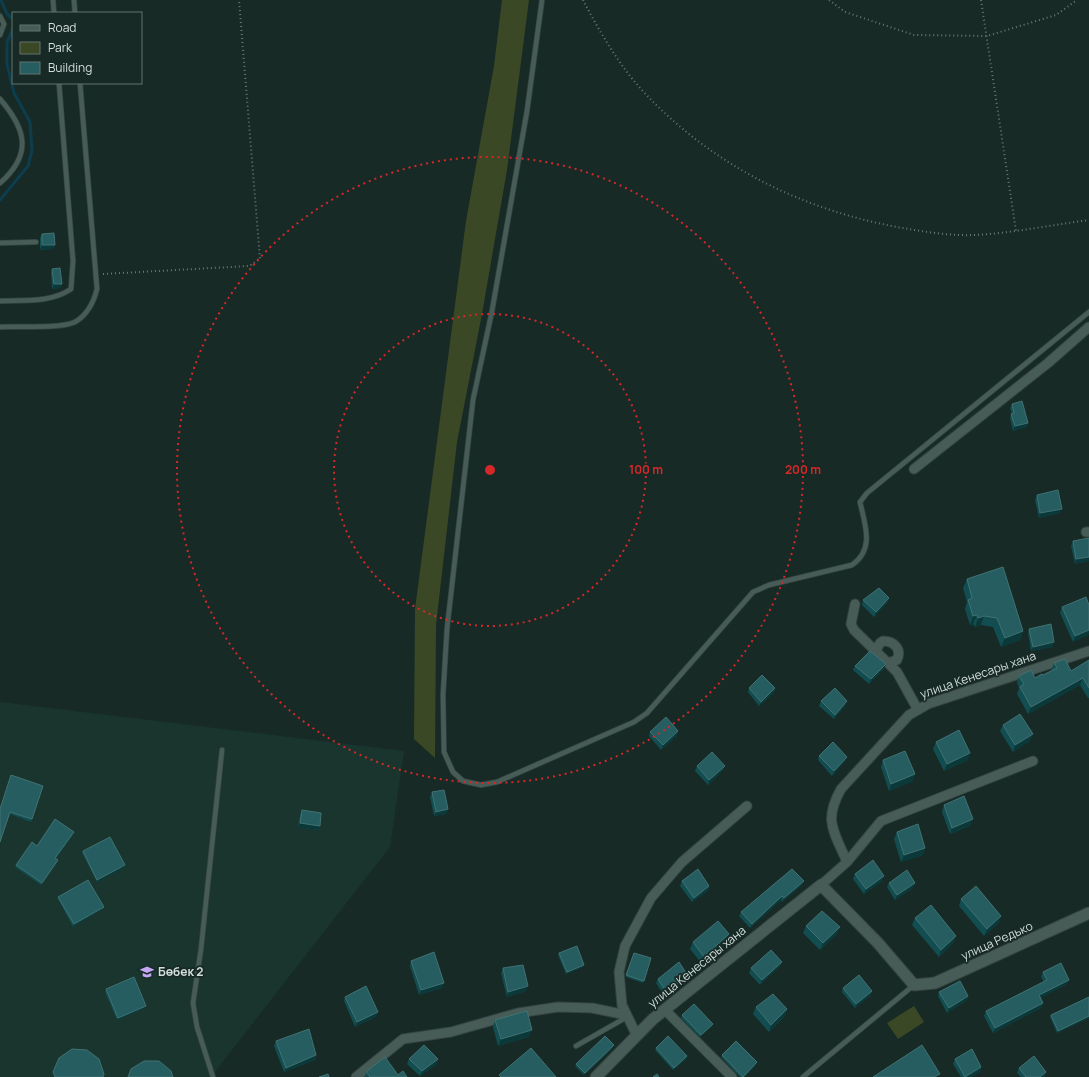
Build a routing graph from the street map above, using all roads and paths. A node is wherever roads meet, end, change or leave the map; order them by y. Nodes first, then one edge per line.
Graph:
1 (53, 0) edge
2 (74, 0) edge
3 (239, 0) edge
4 (542, 0) edge
5 (583, 0) edge
6 (829, 0) edge
7 (981, 0) edge
8 (1077, 0) edge
9 (54, 12) edge
10 (75, 12) edge
11 (0, 16) edge
12 (0, 35) edge
13 (987, 36) junction
14 (59, 84) edge
15 (80, 84) edge
16 (0, 99) edge
17 (0, 182) edge
18 (1089, 220) edge
19 (1016, 231) junction
20 (36, 242) dead end
21 (0, 243) edge
22 (96, 274) junction
23 (0, 301) edge
24 (1089, 312) edge
25 (0, 327) edge
26 (1089, 327) edge
27 (914, 469) dead end
28 (855, 604) dead end
29 (1089, 651) edge
30 (875, 652) junction
31 (888, 663) junction
32 (918, 710) junction
33 (222, 750) dead end
34 (1033, 761) dead end
35 (747, 806) dead end
36 (847, 862) junction
37 (821, 885) junction
38 (1089, 913) edge
39 (914, 985) junction
40 (665, 1010) junction
41 (627, 1016) junction
42 (637, 1036) junction
43 (576, 1046) dead end
44 (600, 1075) edge
45 (213, 1077) edge
46 (356, 1077) edge
47 (732, 1077) edge
48 (803, 1077) edge

1 - 9 lane
2 - 10 lane
3 - 22 path
4 - 24 lane
5 - 19 path
6 - 13 path
7 - 13 path
8 - 13 path
11 - 12 lane
13 - 19 path
14 - 23 lane
15 - 22 lane
16 - 17 lane
18 - 19 path
20 - 21 lane
22 - 25 lane
26 - 27 street
28 - 30 street
29 - 32 street, улица Кенесары хана
30 - 31 street
30 - 31 street
31 - 32 street
32 - 36 street, улица Кенесары хана
33 - 45 lane
34 - 36 street
35 - 41 street
36 - 37 street
37 - 39 street
37 - 40 street, улица Кенесары хана
38 - 39 street, улица Редько
39 - 48 lane
40 - 42 street, улица Кенесары хана
40 - 47 street
41 - 42 street
41 - 43 lane
41 - 46 street
42 - 44 street, улица Кенесары хана

